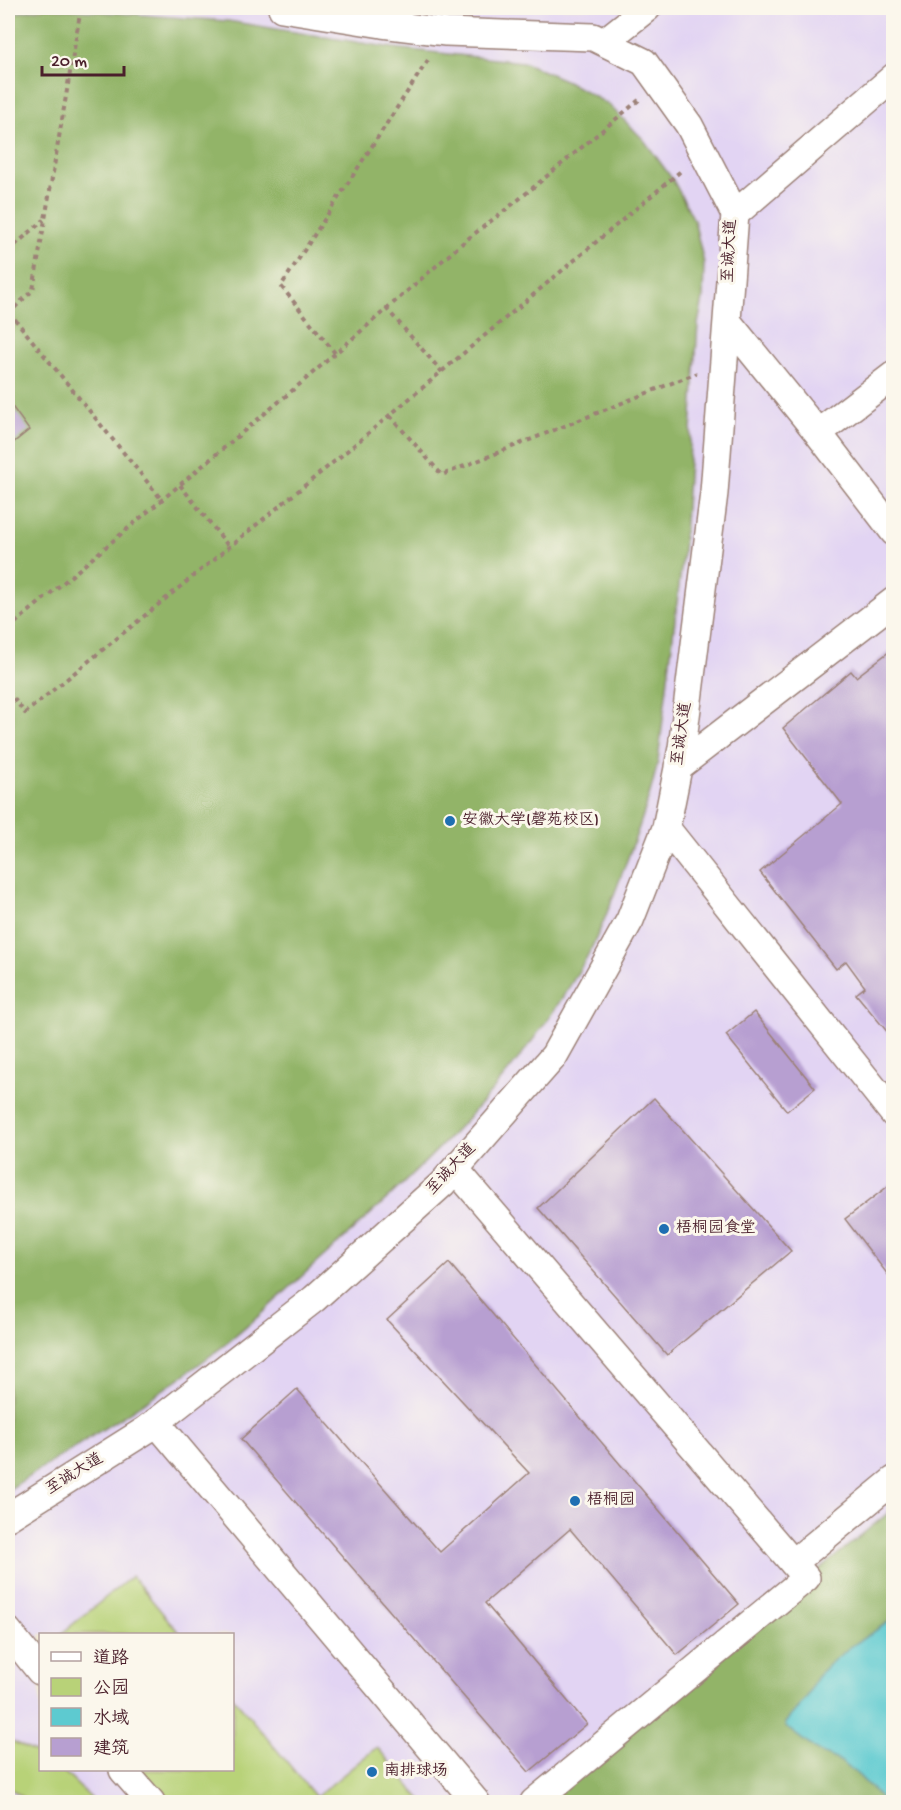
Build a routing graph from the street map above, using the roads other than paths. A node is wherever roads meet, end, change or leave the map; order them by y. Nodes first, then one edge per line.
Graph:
1 (282, 8) edge
2 (646, 8) edge
3 (313, 10) edge
4 (604, 42) junction
5 (894, 77) edge
6 (735, 214) junction
7 (727, 321) junction
8 (894, 375) edge
9 (818, 433) junction
10 (894, 532) edge
11 (894, 601) edge
12 (678, 767) junction
13 (666, 828) junction
14 (894, 1114) edge
15 (455, 1169) junction
16 (156, 1422) junction
17 (894, 1480) edge
18 (8, 1517) edge
19 (793, 1563) junction
20 (8, 1631) edge
21 (39, 1670) edge
22 (124, 1771) edge
23 (151, 1803) edge
24 (476, 1803) edge
25 (534, 1803) edge

1 - 3 street, 至诚大道
2 - 4 street
3 - 4 street, 至诚大道
4 - 6 street, 至诚大道
5 - 6 street
6 - 7 street, 至诚大道
7 - 9 street
7 - 12 street, 至诚大道
8 - 9 street
9 - 10 street
11 - 12 street
12 - 13 street, 至诚大道
13 - 14 street
13 - 15 street, 至诚大道
15 - 16 street, 至诚大道
15 - 19 street
16 - 18 street, 至诚大道
16 - 24 street
17 - 19 street
19 - 25 street
20 - 21 street
22 - 23 street

